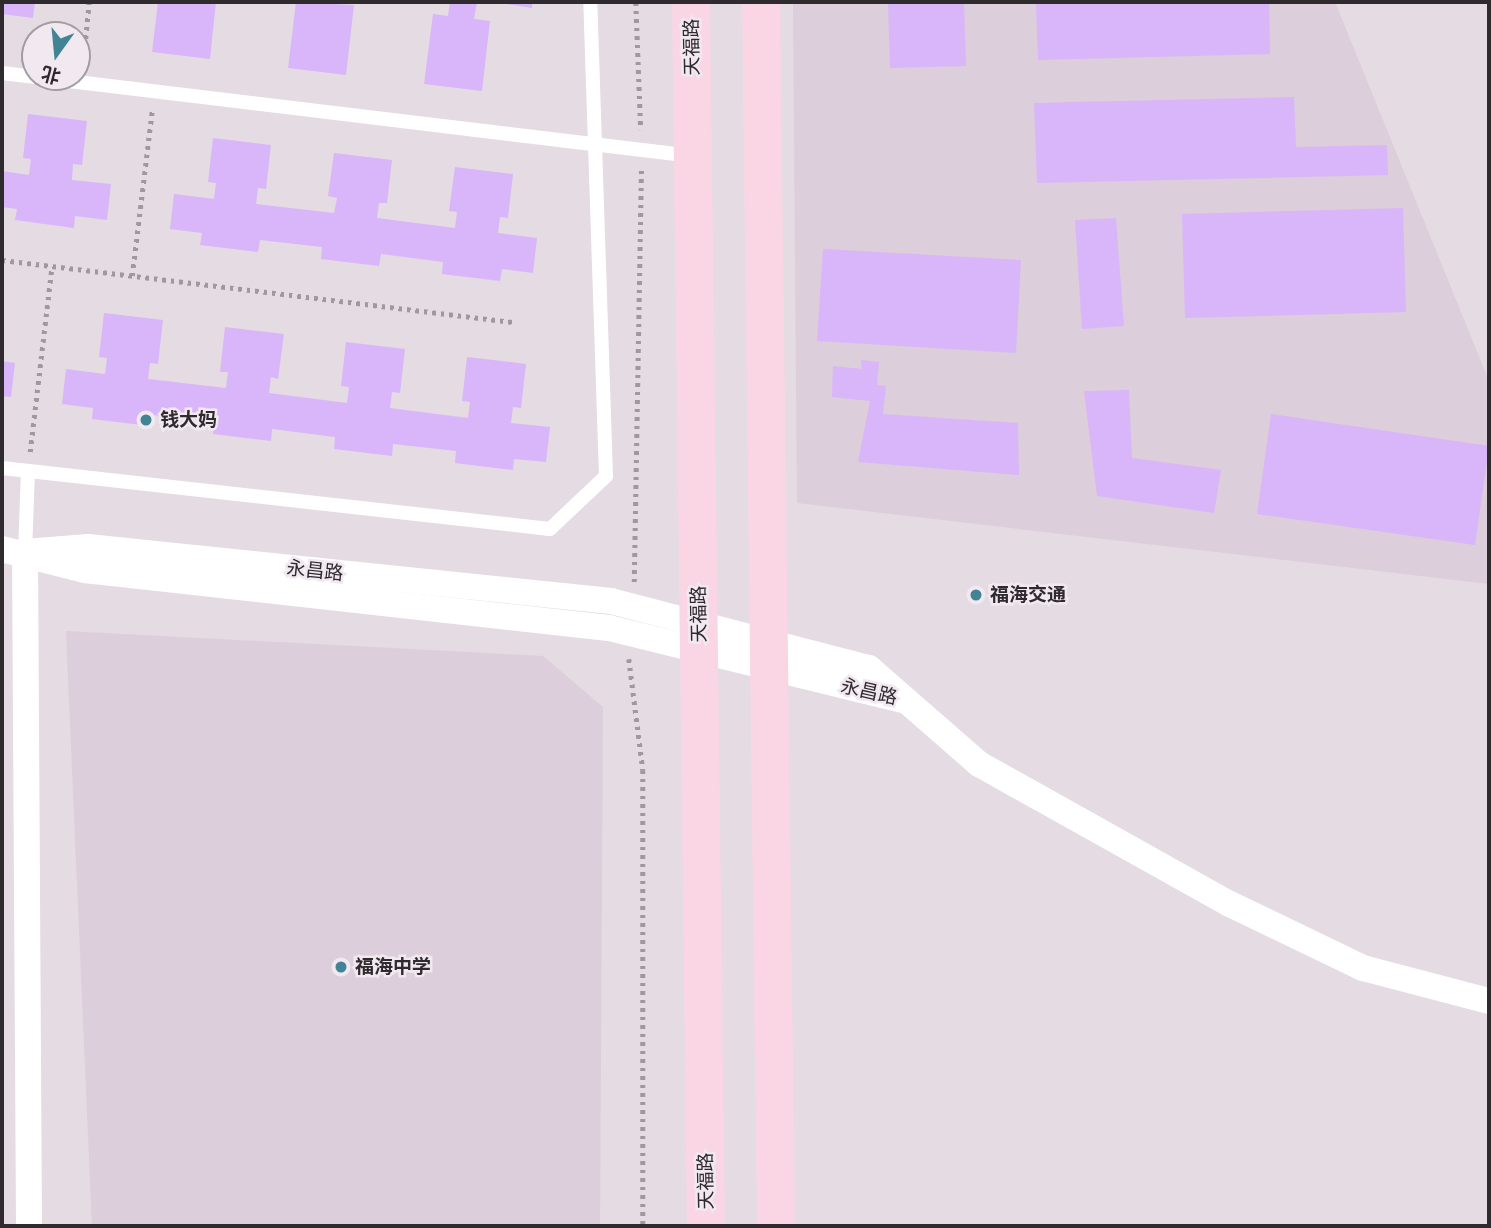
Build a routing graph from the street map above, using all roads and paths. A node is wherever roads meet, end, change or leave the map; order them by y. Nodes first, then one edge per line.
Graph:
1 (89, 2) edge
2 (590, 2) edge
3 (691, 2) edge
4 (761, 2) edge
5 (87, 21) edge
6 (2, 73) edge
7 (21, 75) edge
8 (91, 84) edge
9 (155, 91) junction
10 (594, 144) junction
11 (693, 156) junction
12 (2, 260) edge
13 (52, 266) junction
14 (132, 276) junction
15 (513, 322) dead end
16 (2, 468) edge
17 (28, 471) junction
18 (13, 551) edge
19 (699, 637) junction
20 (769, 655) junction
21 (1489, 1001) edge
22 (29, 1226) edge
23 (706, 1226) edge
24 (776, 1226) edge

1 - 5 path
2 - 10 lane
3 - 11 main road, 天福路
4 - 20 main road
6 - 7 lane
8 - 9 lane
9 - 10 lane
9 - 14 path
10 - 11 lane
10 - 17 lane
11 - 19 main road, 天福路
12 - 13 path
13 - 14 path
13 - 17 path
14 - 15 path
16 - 17 lane
17 - 18 lane
18 - 19 street, 永昌路
18 - 22 street
19 - 20 street, 永昌路
19 - 23 main road, 天福路
20 - 21 street, 永昌路
20 - 24 main road

